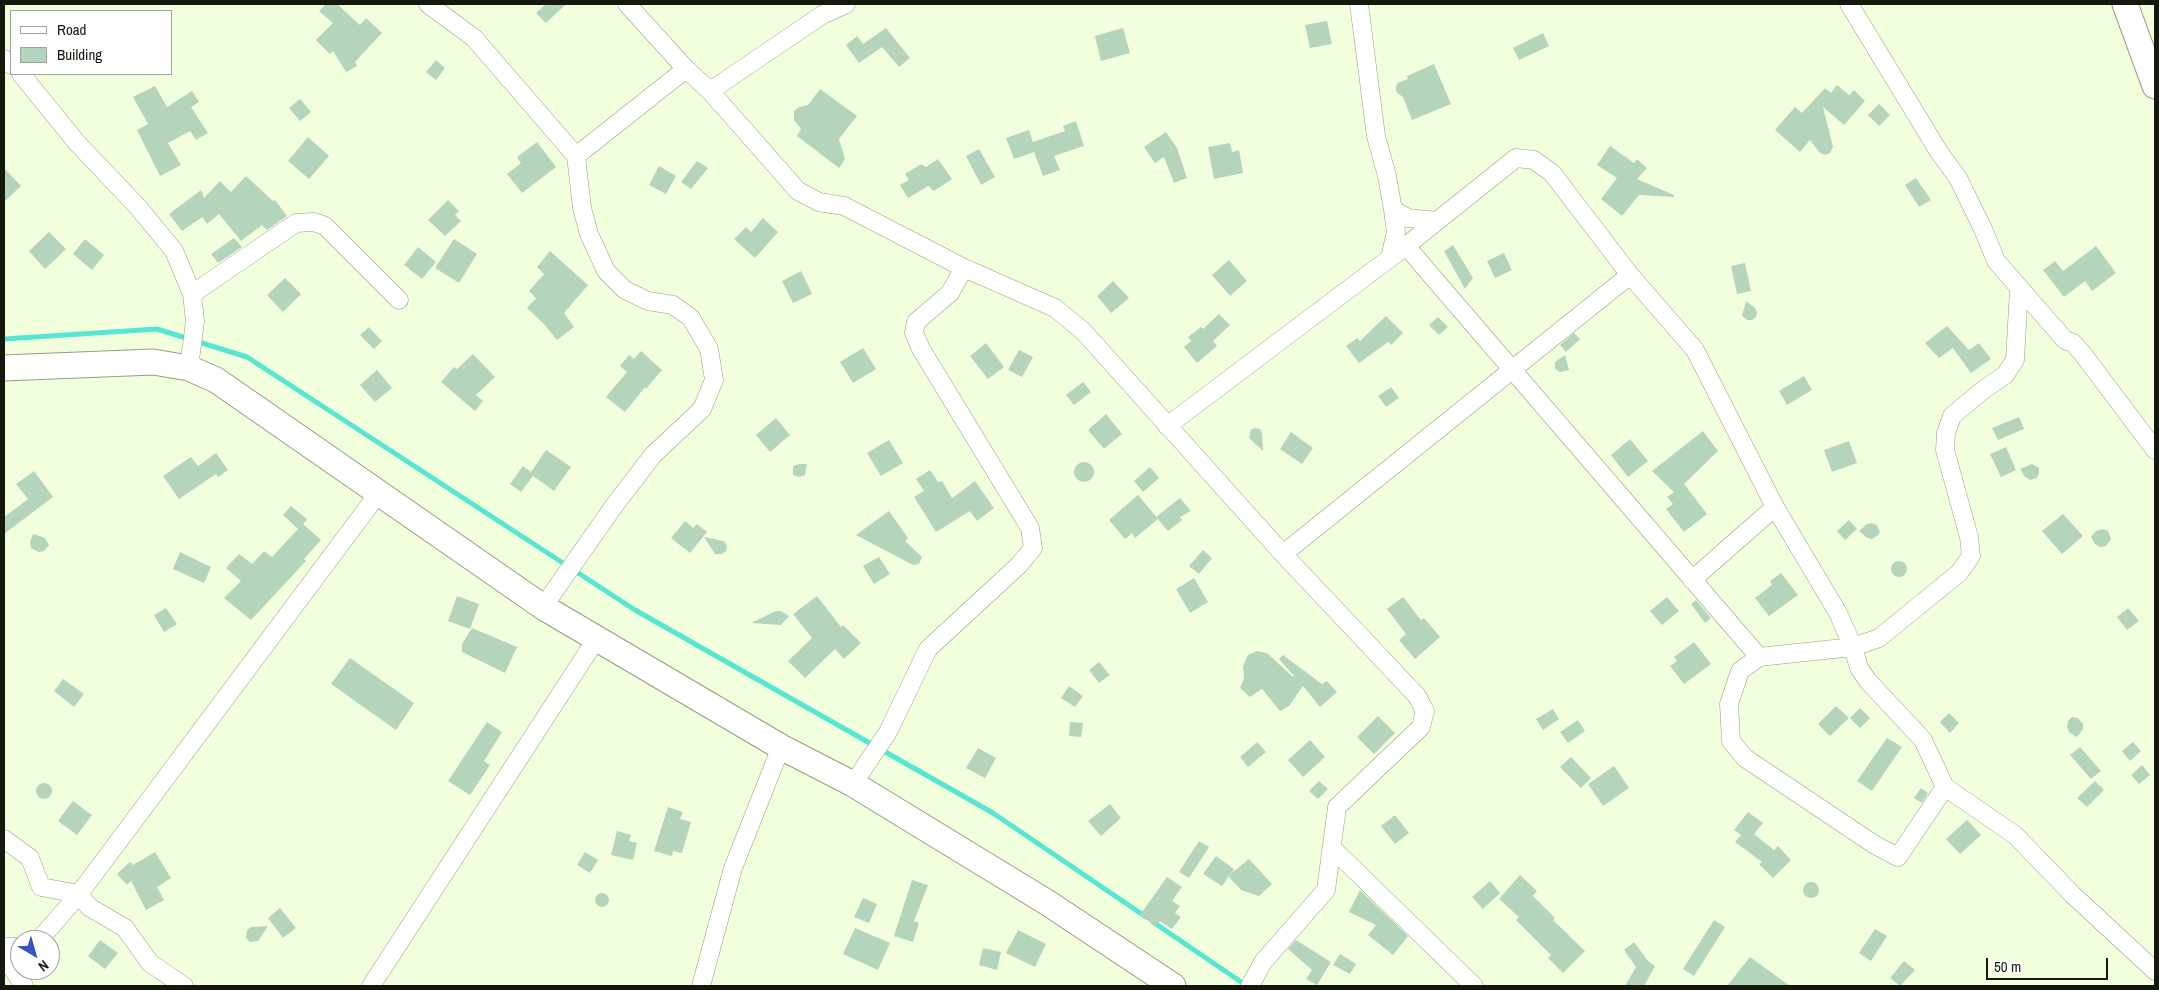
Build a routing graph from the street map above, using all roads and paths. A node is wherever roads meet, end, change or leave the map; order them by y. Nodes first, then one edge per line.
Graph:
1 (428, 4) edge
2 (627, 4) edge
3 (846, 4) edge
4 (1359, 4) edge
5 (1849, 4) edge
6 (2125, 4) edge
7 (686, 69) junction
8 (22, 75) edge
9 (2155, 86) edge
10 (710, 91) junction
11 (576, 156) junction
12 (1393, 210) junction
13 (1437, 221) junction
14 (1406, 246) junction
15 (1390, 258) junction
16 (964, 268) junction
17 (1630, 275) junction
18 (2019, 289) junction
19 (192, 294) junction
20 (399, 300) dead end
21 (4, 368) edge
22 (189, 368) junction
23 (1511, 370) junction
24 (1167, 426) junction
25 (2155, 450) edge
26 (378, 494) junction
27 (1775, 507) junction
28 (1283, 554) junction
29 (1692, 580) junction
30 (543, 607) junction
31 (597, 638) junction
32 (1853, 647) junction
33 (1759, 657) junction
34 (782, 747) junction
35 (853, 784) junction
36 (1945, 787) junction
37 (4, 839) edge
38 (1332, 848) junction
39 (79, 894) junction
40 (48, 930) edge
41 (4, 956) edge
42 (2155, 971) edge
43 (24, 986) edge
44 (184, 986) edge
45 (371, 986) edge
46 (701, 986) edge
47 (1173, 986) edge
48 (1250, 986) edge
49 (1474, 986) edge

1 - 11 street
2 - 7 street
3 - 10 street
4 - 12 street
5 - 18 street
6 - 9 street
7 - 10 street
7 - 11 street
8 - 19 street
10 - 16 street
11 - 30 street
12 - 13 street
12 - 15 street
13 - 14 street
13 - 17 street
14 - 15 street
14 - 23 street
15 - 24 street
16 - 24 street
16 - 35 street
17 - 23 street
17 - 27 street
18 - 25 street
18 - 32 street
19 - 20 street
19 - 22 street
21 - 22 street
22 - 26 street
23 - 28 street
23 - 29 street
24 - 28 street
26 - 30 street
26 - 39 street
27 - 29 street
27 - 32 street
28 - 38 street
29 - 33 street
30 - 31 street
31 - 34 street
31 - 45 street
32 - 33 street
32 - 36 street
33 - 36 street
34 - 35 street
34 - 46 street
35 - 47 street
36 - 42 street
37 - 39 street
38 - 48 street
38 - 49 street
39 - 40 street
39 - 44 street
41 - 43 street

